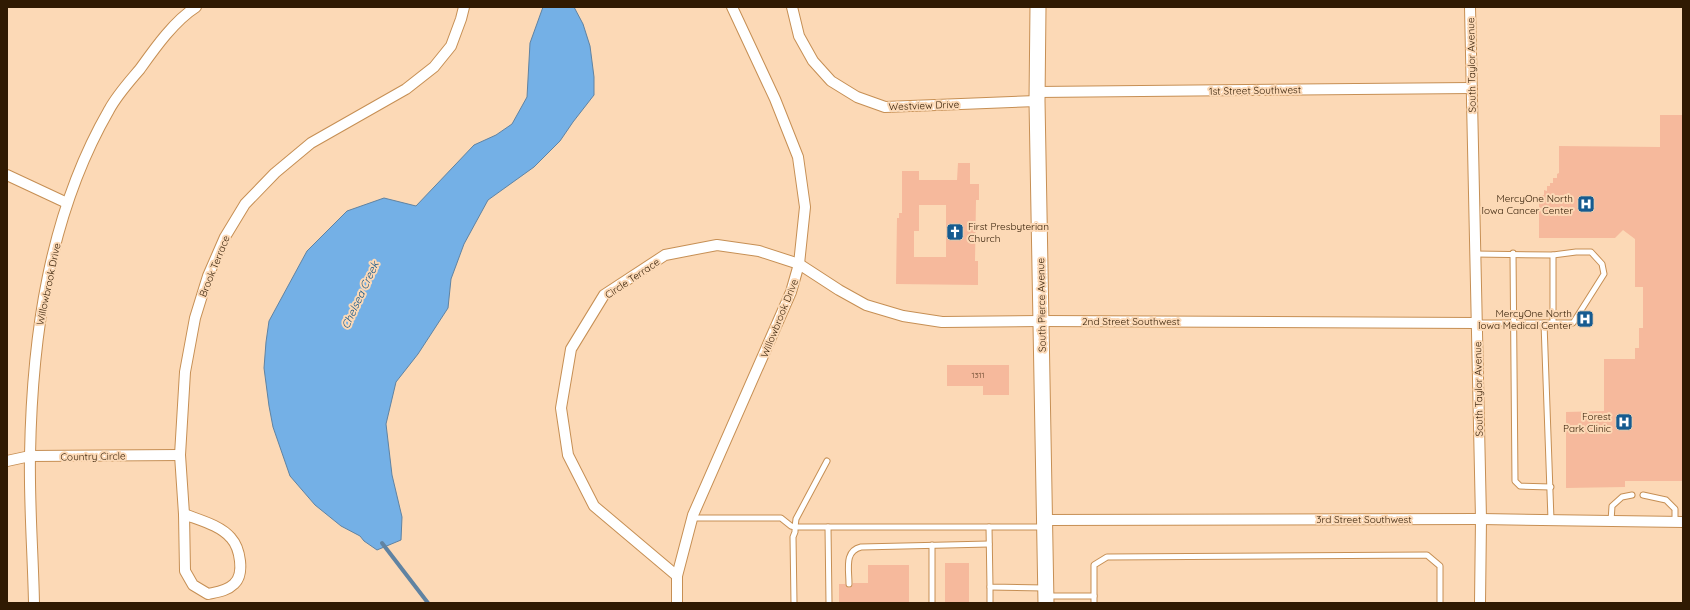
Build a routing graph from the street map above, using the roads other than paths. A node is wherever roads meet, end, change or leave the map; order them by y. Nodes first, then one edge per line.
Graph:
1 (196, 7) edge
2 (464, 7) edge
3 (732, 7) edge
4 (792, 7) edge
5 (1038, 7) edge
6 (1470, 7) edge
7 (1472, 88) junction
8 (1037, 97) junction
9 (7, 175) edge
10 (67, 203) junction
11 (1475, 254) junction
12 (1513, 254) junction
13 (1553, 255) junction
14 (800, 264) junction
15 (1041, 321) junction
16 (1476, 323) junction
17 (1514, 323) junction
18 (1544, 323) junction
19 (1553, 323) junction
20 (180, 455) junction
21 (30, 456) junction
22 (7, 461) edge
23 (827, 461) dead end
24 (1551, 487) junction
25 (1632, 495) dead end
26 (1643, 495) dead end
27 (184, 514) junction
28 (692, 518) junction
29 (1481, 519) junction
30 (1551, 520) junction
31 (1612, 521) junction
32 (1679, 522) edge
33 (1044, 524) junction
34 (795, 527) junction
35 (828, 527) junction
36 (989, 527) junction
37 (989, 544) junction
38 (932, 545) junction
39 (677, 576) junction
40 (849, 584) dead end
41 (990, 588) junction
42 (1045, 596) edge
43 (1094, 596) junction
44 (34, 603) edge
45 (677, 603) edge
46 (794, 603) edge
47 (829, 603) edge
48 (932, 603) edge
49 (990, 603) edge
50 (1094, 603) edge
51 (1440, 603) edge
52 (1480, 603) edge

1 - 10 street, Willowbrook Drive
2 - 20 street, Brook Terrace
3 - 14 street, Willowbrook Drive
4 - 8 street, Westview Drive
5 - 8 main road, South Pierce Avenue
6 - 7 street, South Taylor Avenue
7 - 8 street, 1st Street Southwest
7 - 11 street, South Taylor Avenue
8 - 15 main road, South Pierce Avenue
9 - 10 street
10 - 21 street, Willowbrook Drive
11 - 12 lane
11 - 16 street, South Taylor Avenue
12 - 13 lane
12 - 17 lane
13 - 19 lane
13 - 19 lane
14 - 15 street, 2nd Street Southwest
14 - 28 street, Willowbrook Drive
14 - 39 street, Circle Terrace
15 - 16 street, 2nd Street Southwest
15 - 33 main road, South Pierce Avenue
16 - 17 lane
16 - 29 street, South Taylor Avenue
17 - 18 lane
17 - 24 lane
18 - 19 lane
18 - 24 lane
20 - 21 street, Country Circle
20 - 27 street, Brook Terrace
21 - 22 street, Country Circle
21 - 44 street, Willowbrook Drive
23 - 34 lane
24 - 30 lane
25 - 31 lane
26 - 32 lane
27 - 27 street, Brook Terrace
28 - 34 lane
28 - 39 street, Willowbrook Drive
29 - 30 street, 3rd Street Southwest
29 - 33 street, 3rd Street Southwest
29 - 52 street, South Taylor Avenue
30 - 31 street, 3rd Street Southwest
31 - 32 street, 3rd Street Southwest
33 - 36 lane
33 - 42 main road, South Pierce Avenue
34 - 35 lane
34 - 46 lane
35 - 36 lane
35 - 47 lane
36 - 37 lane
37 - 38 lane
37 - 41 lane
38 - 40 lane
38 - 48 lane
39 - 45 street, Willowbrook Drive
41 - 42 lane
41 - 49 lane
42 - 43 lane
43 - 50 lane
43 - 51 lane

